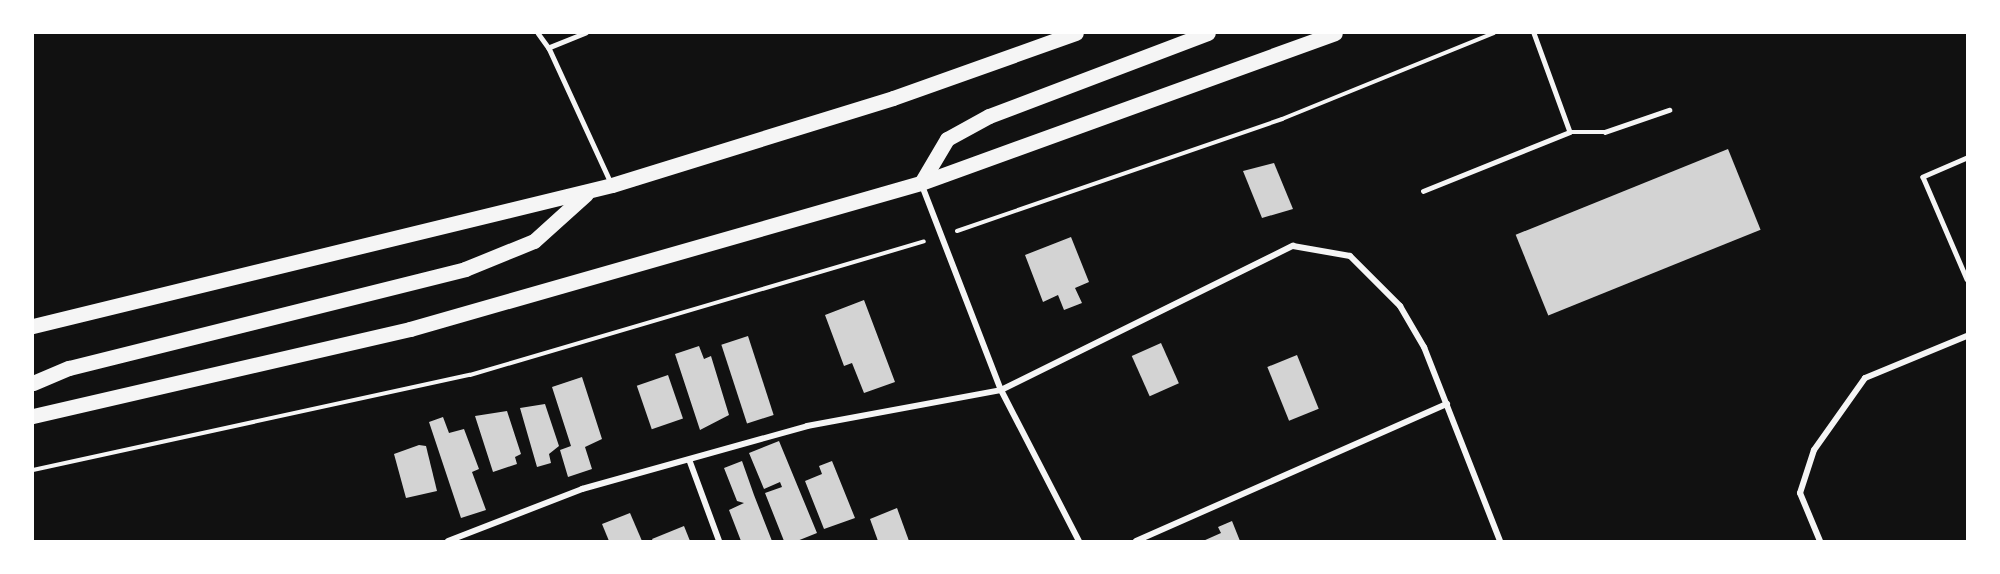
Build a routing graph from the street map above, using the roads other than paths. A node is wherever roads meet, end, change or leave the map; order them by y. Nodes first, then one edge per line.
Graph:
1 (538, 33) edge
2 (586, 33) edge
3 (1076, 33) edge
4 (1208, 33) edge
5 (1335, 33) edge
6 (1534, 33) edge
7 (549, 48) junction
8 (1669, 110) dead end
9 (1570, 132) junction
10 (1967, 158) edge
11 (921, 183) junction
12 (612, 185) junction
13 (1423, 191) dead end
14 (588, 192) junction
15 (1967, 279) edge
16 (33, 326) edge
17 (1967, 336) edge
18 (33, 383) edge
19 (1001, 390) junction
20 (1447, 404) junction
21 (33, 416) edge
22 (690, 462) junction
23 (448, 541) edge
24 (719, 541) edge
25 (1079, 541) edge
26 (1136, 541) edge
27 (1500, 541) edge
28 (1820, 541) edge

1 - 7 lane
2 - 7 lane
3 - 12 main road
4 - 11 main road
5 - 11 main road
6 - 9 lane
7 - 12 lane
8 - 9 lane
9 - 13 lane
10 - 15 lane
11 - 19 street
11 - 21 main road
12 - 14 main road
14 - 16 main road
14 - 18 main road
17 - 28 street
19 - 20 street
19 - 22 street
19 - 25 street
20 - 26 street
20 - 27 street
22 - 23 street
22 - 24 street

